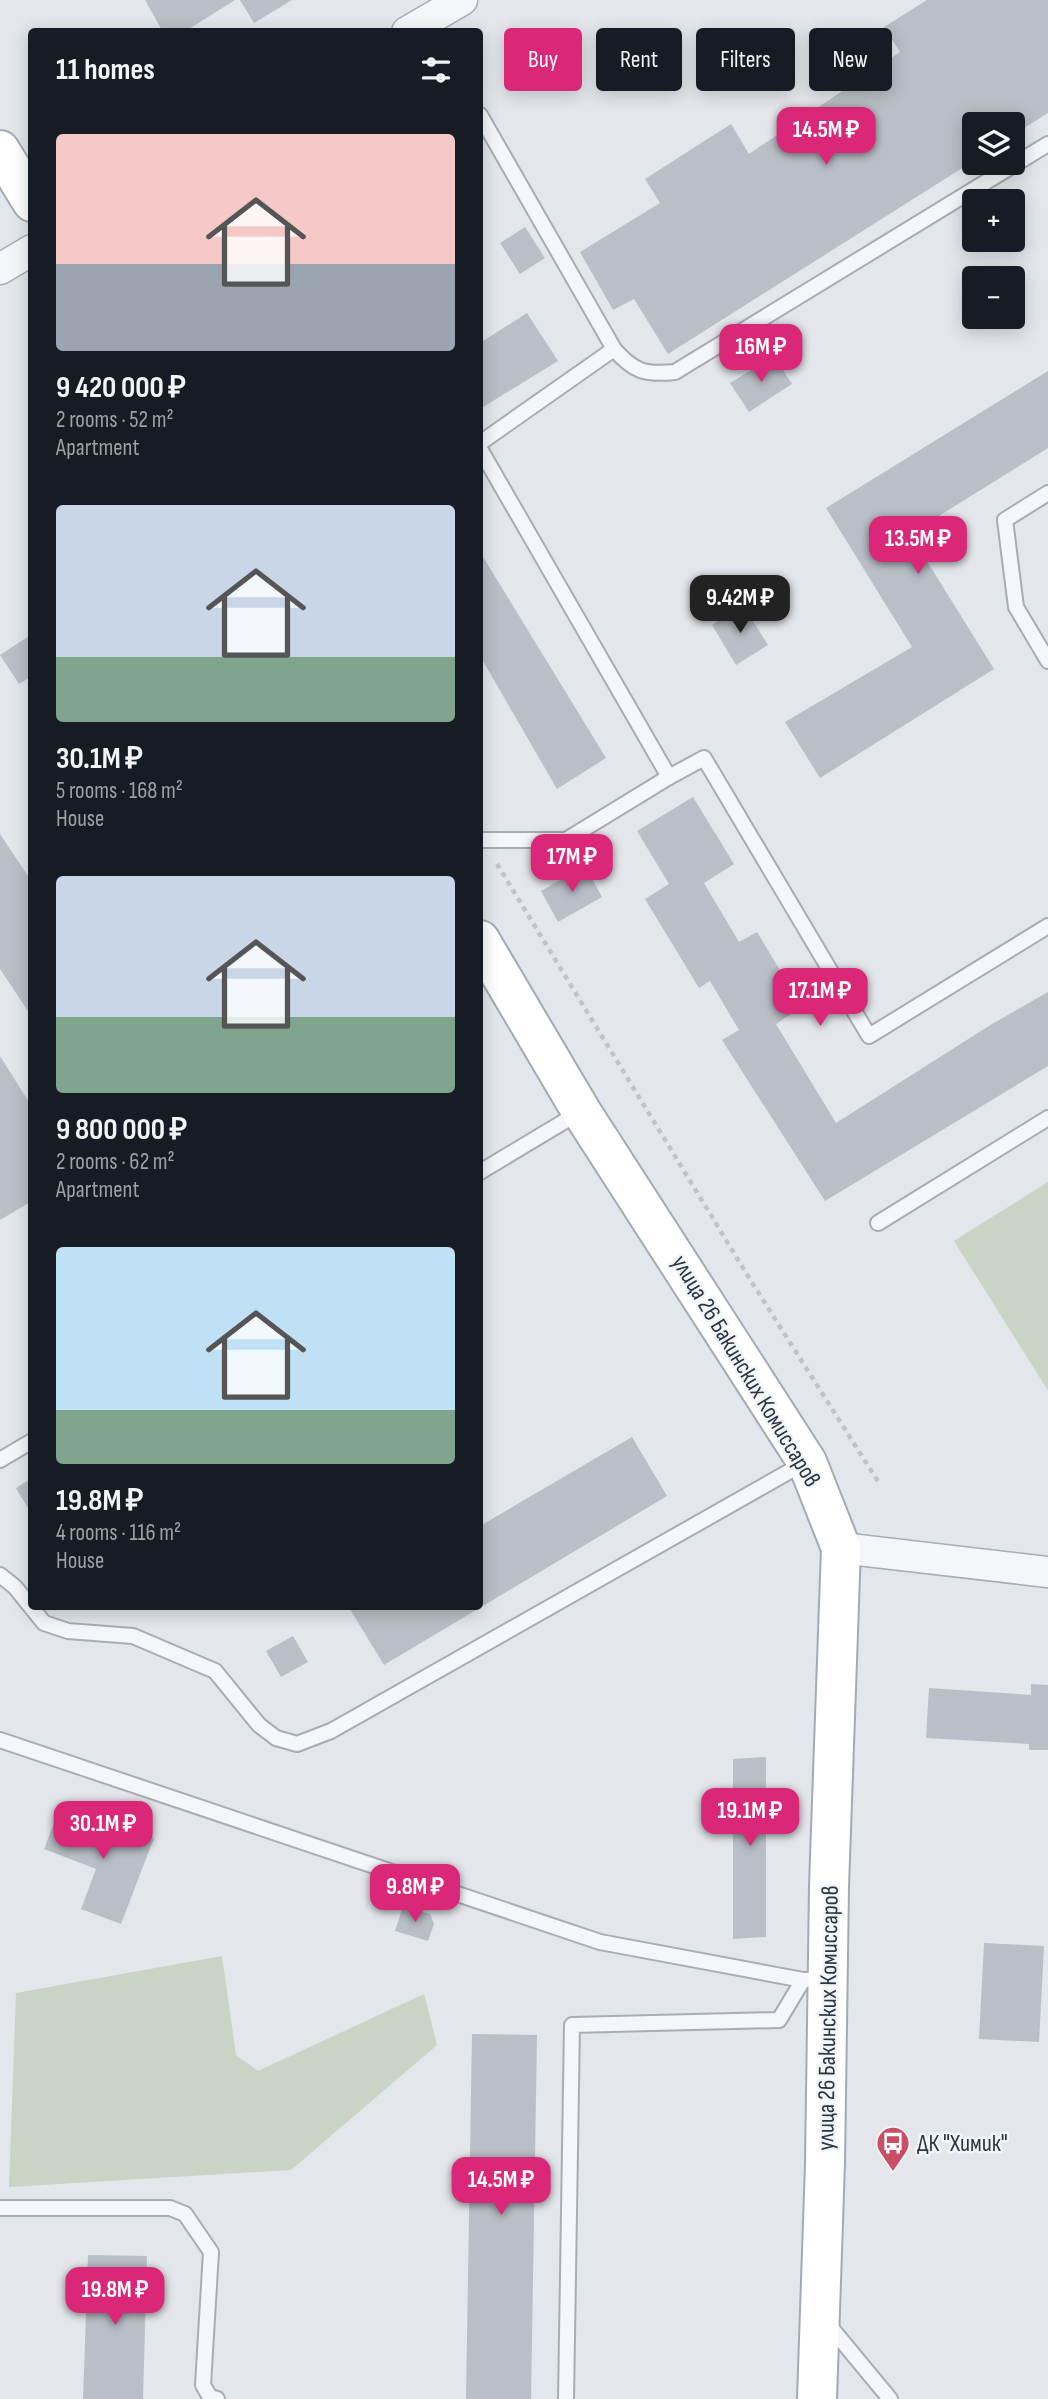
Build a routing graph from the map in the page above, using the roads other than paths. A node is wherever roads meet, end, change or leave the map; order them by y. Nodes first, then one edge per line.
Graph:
1 (462, 0) edge
2 (421, 28) edge
3 (483, 120) edge
4 (1048, 144) edge
5 (0, 150) edge
6 (28, 196) edge
7 (28, 252) edge
8 (0, 269) edge
9 (614, 349) junction
10 (483, 441) edge
11 (483, 454) edge
12 (1048, 493) edge
13 (1048, 661) edge
14 (669, 777) junction
15 (483, 840) edge
16 (1048, 926) edge
17 (483, 945) edge
18 (581, 1111) junction
19 (1048, 1118) edge
20 (483, 1170) edge
21 (878, 1223) dead end
22 (28, 1443) edge
23 (0, 1460) edge
24 (807, 1462) junction
25 (841, 1548) junction
26 (1048, 1572) edge
27 (0, 1576) edge
28 (28, 1603) edge
29 (34, 1610) edge
30 (0, 1740) edge
31 (816, 1980) junction
32 (0, 2208) edge
33 (820, 2314) junction
34 (217, 2399) edge
35 (566, 2399) edge
36 (817, 2399) edge
37 (890, 2399) edge

1 - 2 street
3 - 9 lane
4 - 9 lane
5 - 6 main road
7 - 8 street
9 - 10 lane
11 - 14 lane
12 - 13 lane
14 - 15 lane
14 - 16 lane
17 - 18 main road, улица 26 Бакинских Комиссаров
18 - 20 lane
18 - 24 main road, улица 26 Бакинских Комиссаров
19 - 21 lane
22 - 23 lane
24 - 25 main road, улица 26 Бакинских Комиссаров
24 - 29 lane
25 - 26 street
25 - 31 main road, улица 26 Бакинских Комиссаров
27 - 28 lane
30 - 31 lane
31 - 33 main road, улица 26 Бакинских Комиссаров
31 - 35 lane
32 - 34 lane
33 - 36 main road, улица 26 Бакинских Комиссаров
33 - 37 lane

